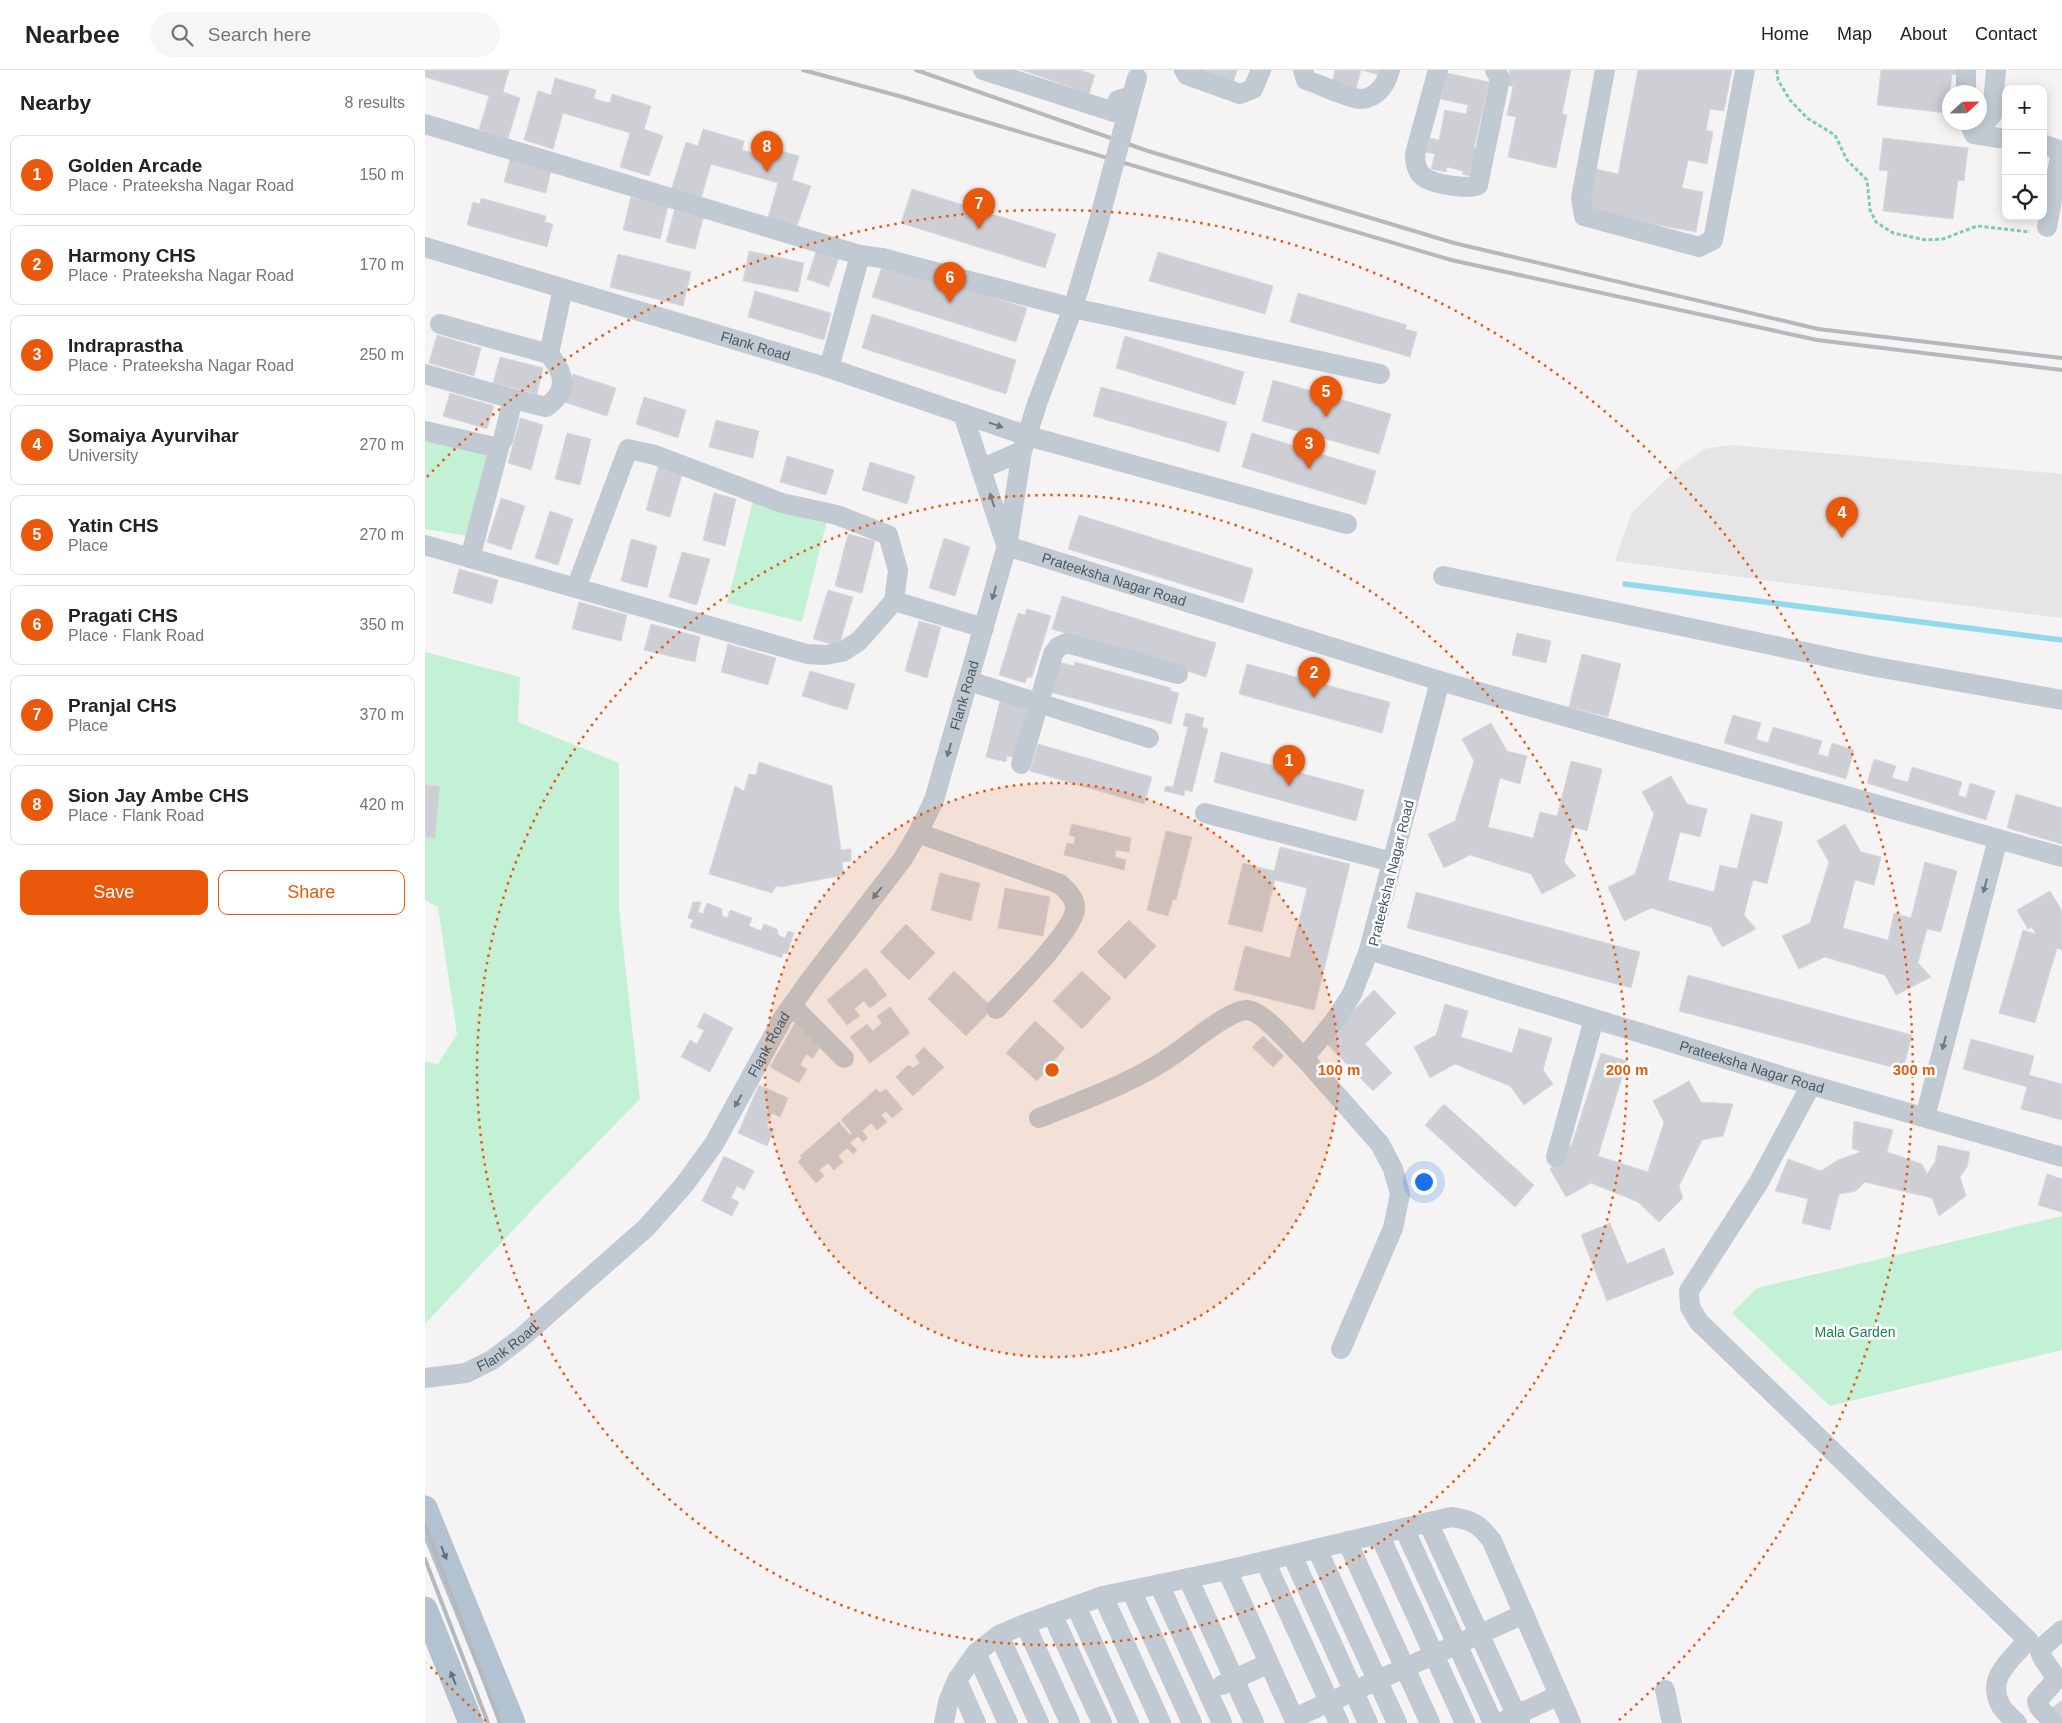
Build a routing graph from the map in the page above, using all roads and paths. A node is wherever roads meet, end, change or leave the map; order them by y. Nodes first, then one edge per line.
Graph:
1 (983, 70) edge
2 (1009, 70) edge
3 (1184, 70) edge
4 (1261, 70) edge
5 (1303, 70) edge
6 (1390, 70) edge
7 (1438, 70) edge
8 (1495, 70) edge
9 (1605, 70) edge
10 (1745, 70) edge
11 (1777, 70) edge
12 (1966, 70) edge
13 (1997, 70) edge
14 (1137, 81) edge
15 (1966, 85) edge
16 (1987, 118) edge
17 (425, 124) edge
18 (1978, 130) edge
19 (2002, 138) edge
20 (2047, 146) edge
21 (2047, 227) joint
22 (425, 247) edge
23 (860, 255) junction
24 (563, 288) junction
25 (1073, 308) junction
26 (440, 324) dead end
27 (549, 354) junction
28 (829, 368) junction
29 (425, 374) edge
30 (1380, 374) dead end
31 (513, 399) junction
32 (963, 414) junction
33 (425, 431) edge
34 (503, 440) dead end
35 (1025, 443) junction
36 (981, 469) junction
37 (1347, 524) dead end
38 (425, 545) edge
39 (1007, 546) junction
40 (470, 558) junction
41 (1443, 576) dead end
42 (576, 588) junction
43 (894, 601) junction
44 (984, 628) junction
45 (1178, 674) dead end
46 (1440, 681) junction
47 (969, 682) junction
48 (2062, 700) edge
49 (1037, 704) junction
50 (1149, 738) dead end
51 (1021, 764) dead end
52 (1205, 813) dead end
53 (918, 833) junction
54 (1998, 839) junction
55 (2062, 857) edge
56 (1392, 862) junction
57 (1369, 950) junction
58 (792, 1006) junction
59 (996, 1009) dead end
60 (1594, 1019) junction
61 (844, 1058) dead end
62 (1304, 1058) junction
63 (1811, 1085) junction
64 (1925, 1116) junction
65 (1039, 1118) dead end
66 (2062, 1157) edge
67 (1556, 1158) dead end
68 (1341, 1348) dead end
69 (425, 1378) edge
70 (425, 1508) edge
71 (1428, 1522) junction
72 (1404, 1528) junction
73 (1379, 1534) junction
74 (1347, 1542) junction
75 (1317, 1549) junction
76 (1291, 1555) junction
77 (1265, 1561) junction
78 (1227, 1570) junction
79 (1188, 1578) junction
80 (1159, 1584) junction
81 (1131, 1590) junction
82 (1103, 1596) junction
83 (1076, 1606) junction
84 (425, 1609) edge
85 (1052, 1614) junction
86 (1524, 1614) junction
87 (1025, 1624) junction
88 (2062, 1630) edge
89 (1479, 1634) junction
90 (999, 1635) junction
91 (1457, 1644) junction
92 (976, 1653) junction
93 (1434, 1655) junction
94 (1269, 1663) junction
95 (1405, 1668) junction
96 (1234, 1679) junction
97 (957, 1680) junction
98 (1377, 1680) junction
99 (1665, 1690) dead end
100 (1208, 1691) junction
101 (1354, 1691) junction
102 (1559, 1696) junction
103 (1117, 1697) junction
104 (503, 1699) junction
105 (1330, 1702) junction
106 (1183, 1703) junction
107 (1098, 1715) edge
108 (469, 1718) edge
109 (1159, 1719) edge
110 (1512, 1720) edge
111 (1295, 1721) edge
112 (944, 1722) edge
113 (1067, 1722) edge
114 (513, 1723) edge
115 (976, 1723) edge
116 (1008, 1723) edge
117 (1039, 1723) edge
118 (1129, 1723) edge
119 (1192, 1723) edge
120 (1223, 1723) edge
121 (1254, 1723) edge
122 (1339, 1723) edge
123 (1368, 1723) edge
124 (1397, 1723) edge
125 (1430, 1723) edge
126 (1465, 1723) edge
127 (1493, 1723) edge
128 (1571, 1723) edge
129 (1672, 1723) edge
130 (2017, 1723) edge
131 (2053, 1723) edge

1 - 14 street
2 - 14 street
3 - 4 street
5 - 6 street
7 - 8 street
9 - 10 street
11 - 21 path
12 - 15 street
13 - 16 street
14 - 25 street, bridge
17 - 23 street
18 - 19 street
20 - 21 street
22 - 24 street, Flank Road
23 - 25 street
23 - 28 street
24 - 27 street
24 - 28 street, Flank Road
25 - 30 street
25 - 35 street
26 - 27 street
27 - 31 street
28 - 32 street, Flank Road
29 - 31 street
31 - 34 street
32 -> 35 street, Flank Road
32 - 36 street
33 - 40 street
35 - 36 street
35 - 37 street
35 - 39 street, Flank Road
39 -> 36 street
38 - 40 street
39 -> 44 street, Flank Road
39 - 46 street, Prateeksha Nagar Road
40 - 42 street
41 - 48 street
42 - 43 street
42 - 43 street
43 - 44 street
44 - 47 street, Flank Road
45 - 49 street
46 - 54 street
46 - 56 street, Prateeksha Nagar Road
47 - 49 street
47 -> 53 street, Flank Road
49 - 50 street
49 - 51 street
52 - 56 street
53 -> 58 street, Flank Road
53 - 59 street
54 - 55 street
54 -> 64 street
56 - 57 street, Prateeksha Nagar Road
57 - 60 street, Prateeksha Nagar Road
57 - 62 street
58 - 61 street
58 -> 69 street, Flank Road
60 - 63 street, Prateeksha Nagar Road
60 - 67 street
62 - 65 street
62 - 68 street
63 - 64 street, Prateeksha Nagar Road
63 - 130 street
64 - 66 street, Prateeksha Nagar Road
70 -> 104 main road
71 - 72 street
71 - 86 street
71 - 89 street
72 - 73 street
72 - 91 street
73 - 74 street
73 - 93 street
74 - 75 street
74 - 95 street
75 - 76 street
75 - 98 street
76 - 77 street
76 - 101 street
77 - 78 street
77 - 105 street
78 - 79 street
78 - 94 street
79 - 80 street
79 - 96 street
80 - 81 street
80 - 100 street
81 - 82 street
81 - 106 street
82 - 83 street
82 - 109 street
83 - 85 street
83 - 103 street
108 -> 84 main road
85 - 87 street
85 - 107 street
86 - 89 street
86 - 102 street
87 - 90 street
87 - 113 street
88 - 131 street
89 - 91 street
89 - 110 street
90 - 92 street
90 - 117 street
91 - 93 street
91 - 127 street
92 - 97 street
92 - 116 street
93 - 95 street
93 - 126 street
94 - 96 street
94 - 111 street
95 - 98 street
95 - 125 street
96 - 100 street
96 - 121 street
97 - 112 street
97 - 115 street
98 - 101 street
98 - 124 street
99 - 129 street
100 - 106 street
100 - 120 street
101 - 105 street
101 - 123 street
102 - 110 street
102 - 128 street
103 - 107 street
103 - 118 street
104 - 108 main road
104 - 114 main road
105 - 111 street
105 - 122 street
106 - 109 street
106 - 119 street
107 - 113 street

